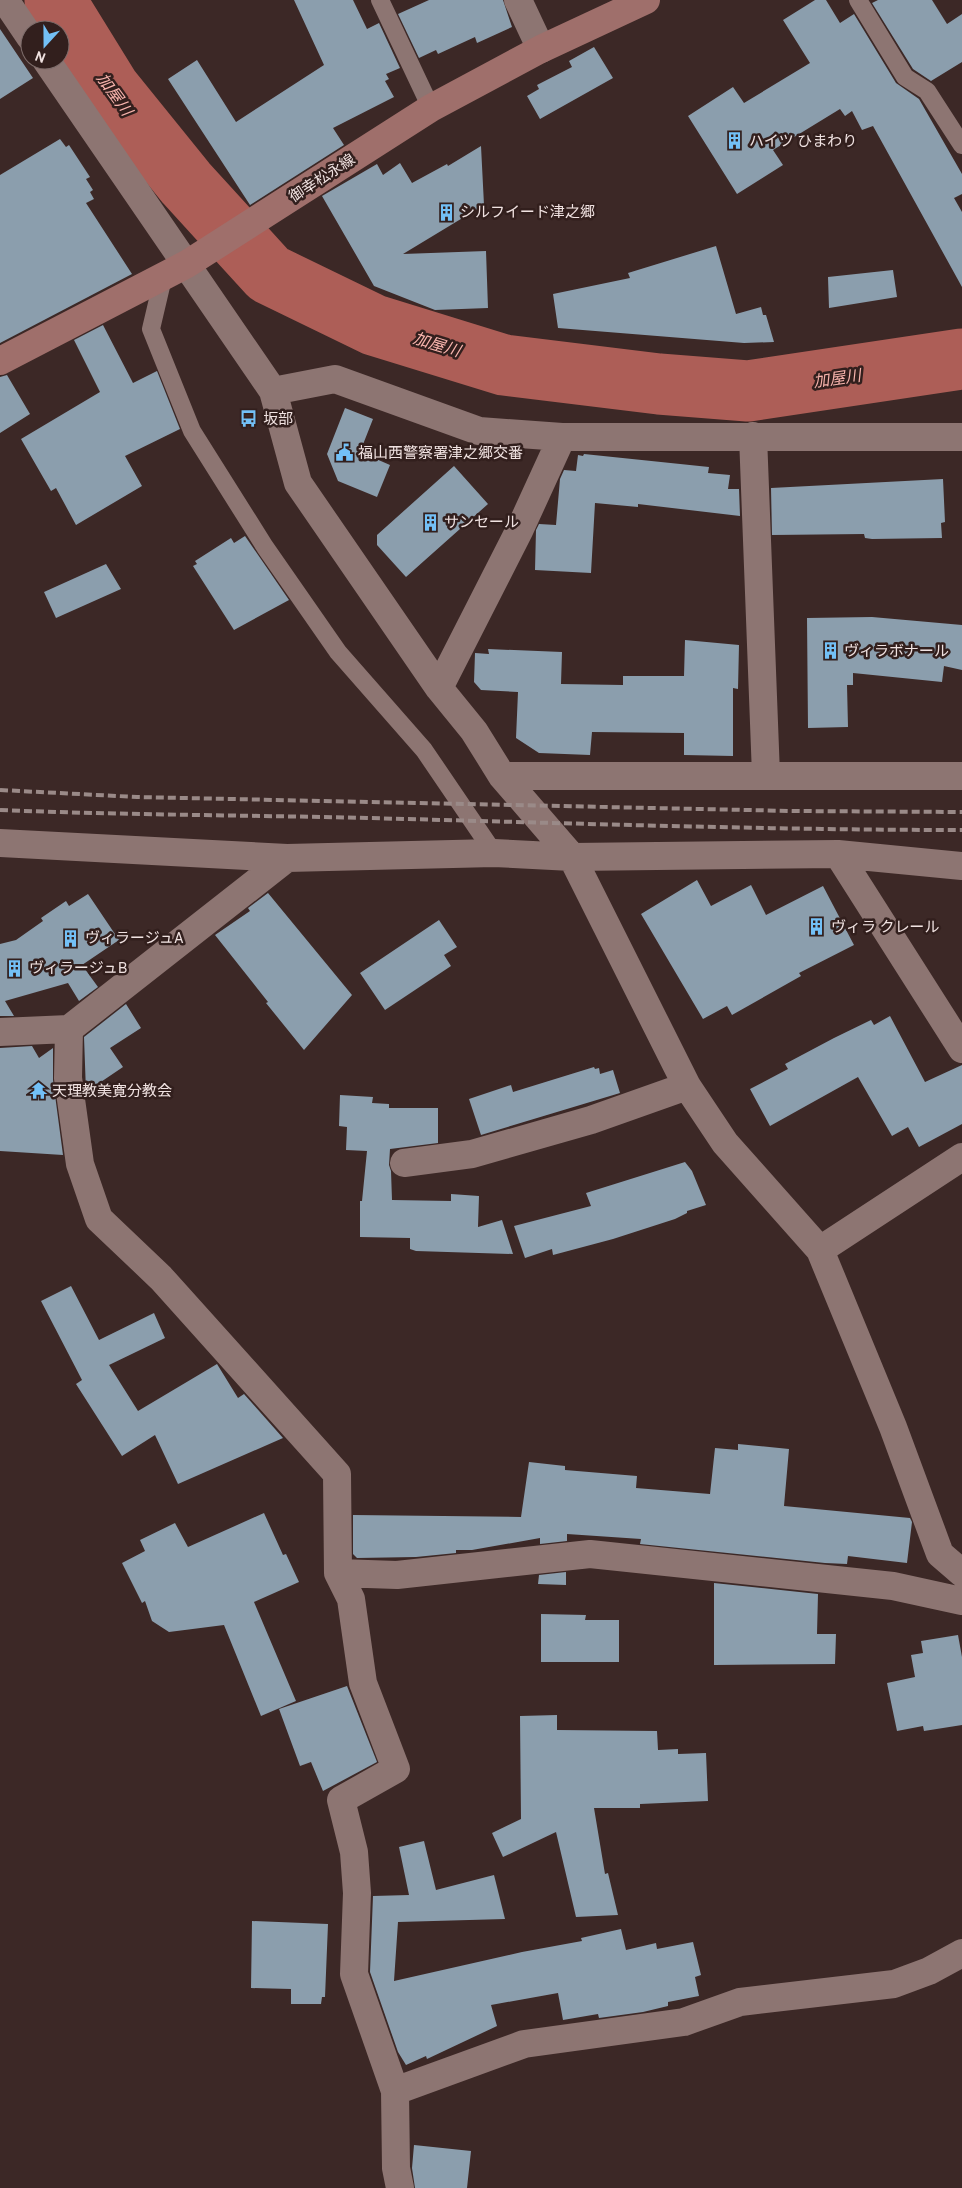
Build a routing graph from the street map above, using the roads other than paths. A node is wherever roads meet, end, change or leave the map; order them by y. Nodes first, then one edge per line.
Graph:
1 (2, 0) edge
2 (380, 0) edge
3 (518, 0) edge
4 (858, 0) edge
5 (641, 1) edge
6 (20, 24) edge
7 (541, 49) junction
8 (53, 70) edge
9 (431, 108) junction
10 (962, 145) edge
11 (187, 264) junction
12 (163, 278) junction
13 (0, 361) edge
14 (273, 391) junction
15 (753, 436) junction
16 (562, 437) junction
17 (962, 437) edge
18 (439, 688) junction
19 (766, 775) junction
20 (502, 776) junction
21 (962, 776) edge
22 (0, 843) edge
23 (494, 853) junction
24 (838, 854) junction
25 (572, 857) junction
26 (286, 858) junction
27 (962, 866) edge
28 (70, 1029) junction
29 (0, 1032) edge
30 (962, 1049) edge
31 (687, 1086) junction
32 (962, 1158) edge
33 (404, 1163) dead end
34 (820, 1250) junction
35 (338, 1573) junction
36 (962, 1573) edge
37 (962, 1601) edge
38 (962, 1953) edge
39 (395, 2091) junction
40 (400, 2188) edge

1 - 6 street
2 - 9 lane
3 - 7 street
4 - 10 lane
5 - 7 main road, 御幸松永線
7 - 9 main road, 御幸松永線
8 - 11 street
9 - 11 main road, 御幸松永線
11 - 12 main road, 御幸松永線
11 - 14 street
12 - 13 main road, 御幸松永線
12 - 23 lane
14 - 16 street
14 - 18 street
15 - 16 street
15 - 17 street
15 - 19 street
16 - 18 street
18 - 20 street
19 - 20 street
19 - 21 street
20 - 25 street
22 - 26 street
23 - 25 street
23 - 26 street
24 - 25 street
24 - 27 street
24 - 30 street
25 - 31 street
26 - 28 street
28 - 29 street
28 - 35 street
31 - 33 street
31 - 34 street
32 - 34 street
34 - 36 street
35 - 37 street
35 - 39 street
38 - 39 street
39 - 40 street

